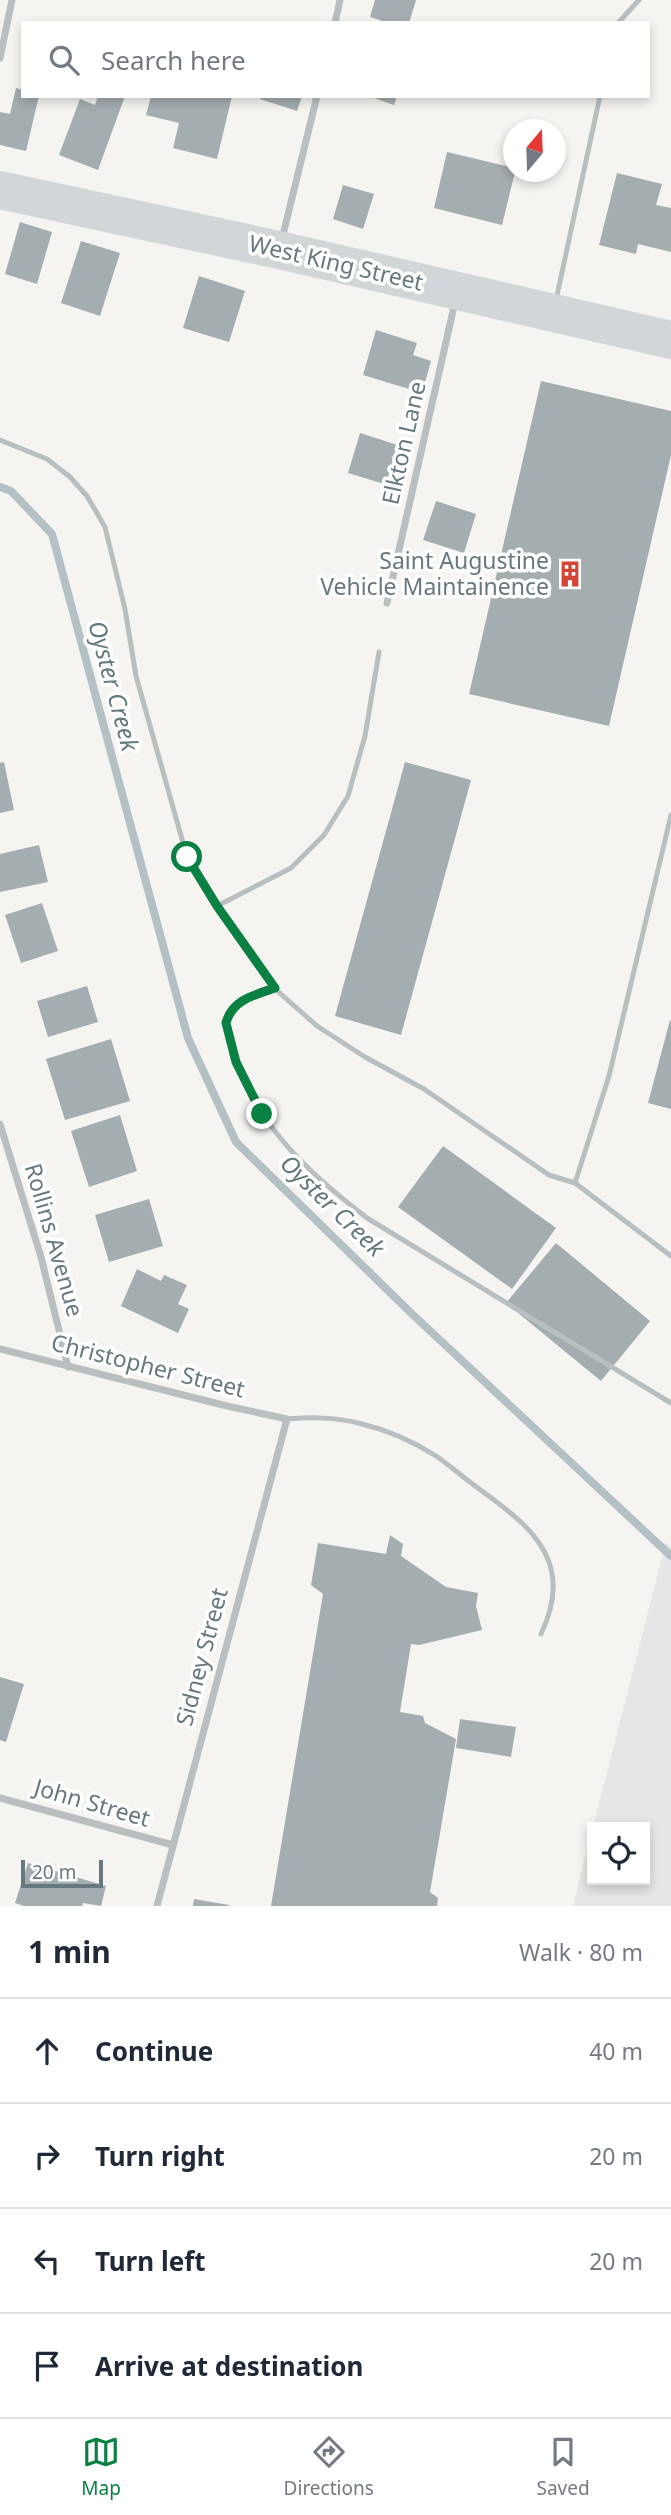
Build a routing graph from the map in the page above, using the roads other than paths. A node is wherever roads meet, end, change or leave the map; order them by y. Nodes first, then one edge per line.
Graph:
1 (12, 0) edge
2 (340, 0) edge
3 (639, 0) edge
4 (335, 21) edge
5 (620, 21) edge
6 (0, 58) edge
7 (317, 98) edge
8 (600, 98) edge
9 (0, 190) edge
10 (279, 250) junction
11 (457, 291) junction
12 (553, 313) junction
13 (671, 340) edge
14 (0, 440) edge
15 (387, 603) dead end
16 (379, 652) dead end
17 (671, 814) edge
18 (217, 906) junction
19 (275, 988) junction
20 (0, 1124) edge
21 (575, 1183) junction
22 (671, 1256) edge
23 (0, 1349) edge
24 (68, 1367) junction
25 (671, 1403) edge
26 (287, 1419) junction
27 (541, 1634) dead end
28 (0, 1798) edge
29 (173, 1845) junction
30 (157, 1906) edge

1 - 6 street
2 - 4 street
3 - 5 lane
7 - 10 street
8 - 12 lane
9 - 10 main road, West King Street
10 - 11 main road, West King Street
11 - 12 main road, West King Street
11 - 15 street, Elkton Lane
12 - 13 main road, West King Street
14 - 18 lane
16 - 18 lane
17 - 21 lane
18 - 19 lane
19 - 21 lane
19 - 25 lane
20 - 24 street, Rollins Avenue
21 - 22 lane
23 - 24 street, Christopher Street
24 - 26 street, Christopher Street
26 - 27 lane
26 - 29 street, Sidney Street
28 - 29 street, John Street
29 - 30 street, Sidney Street

